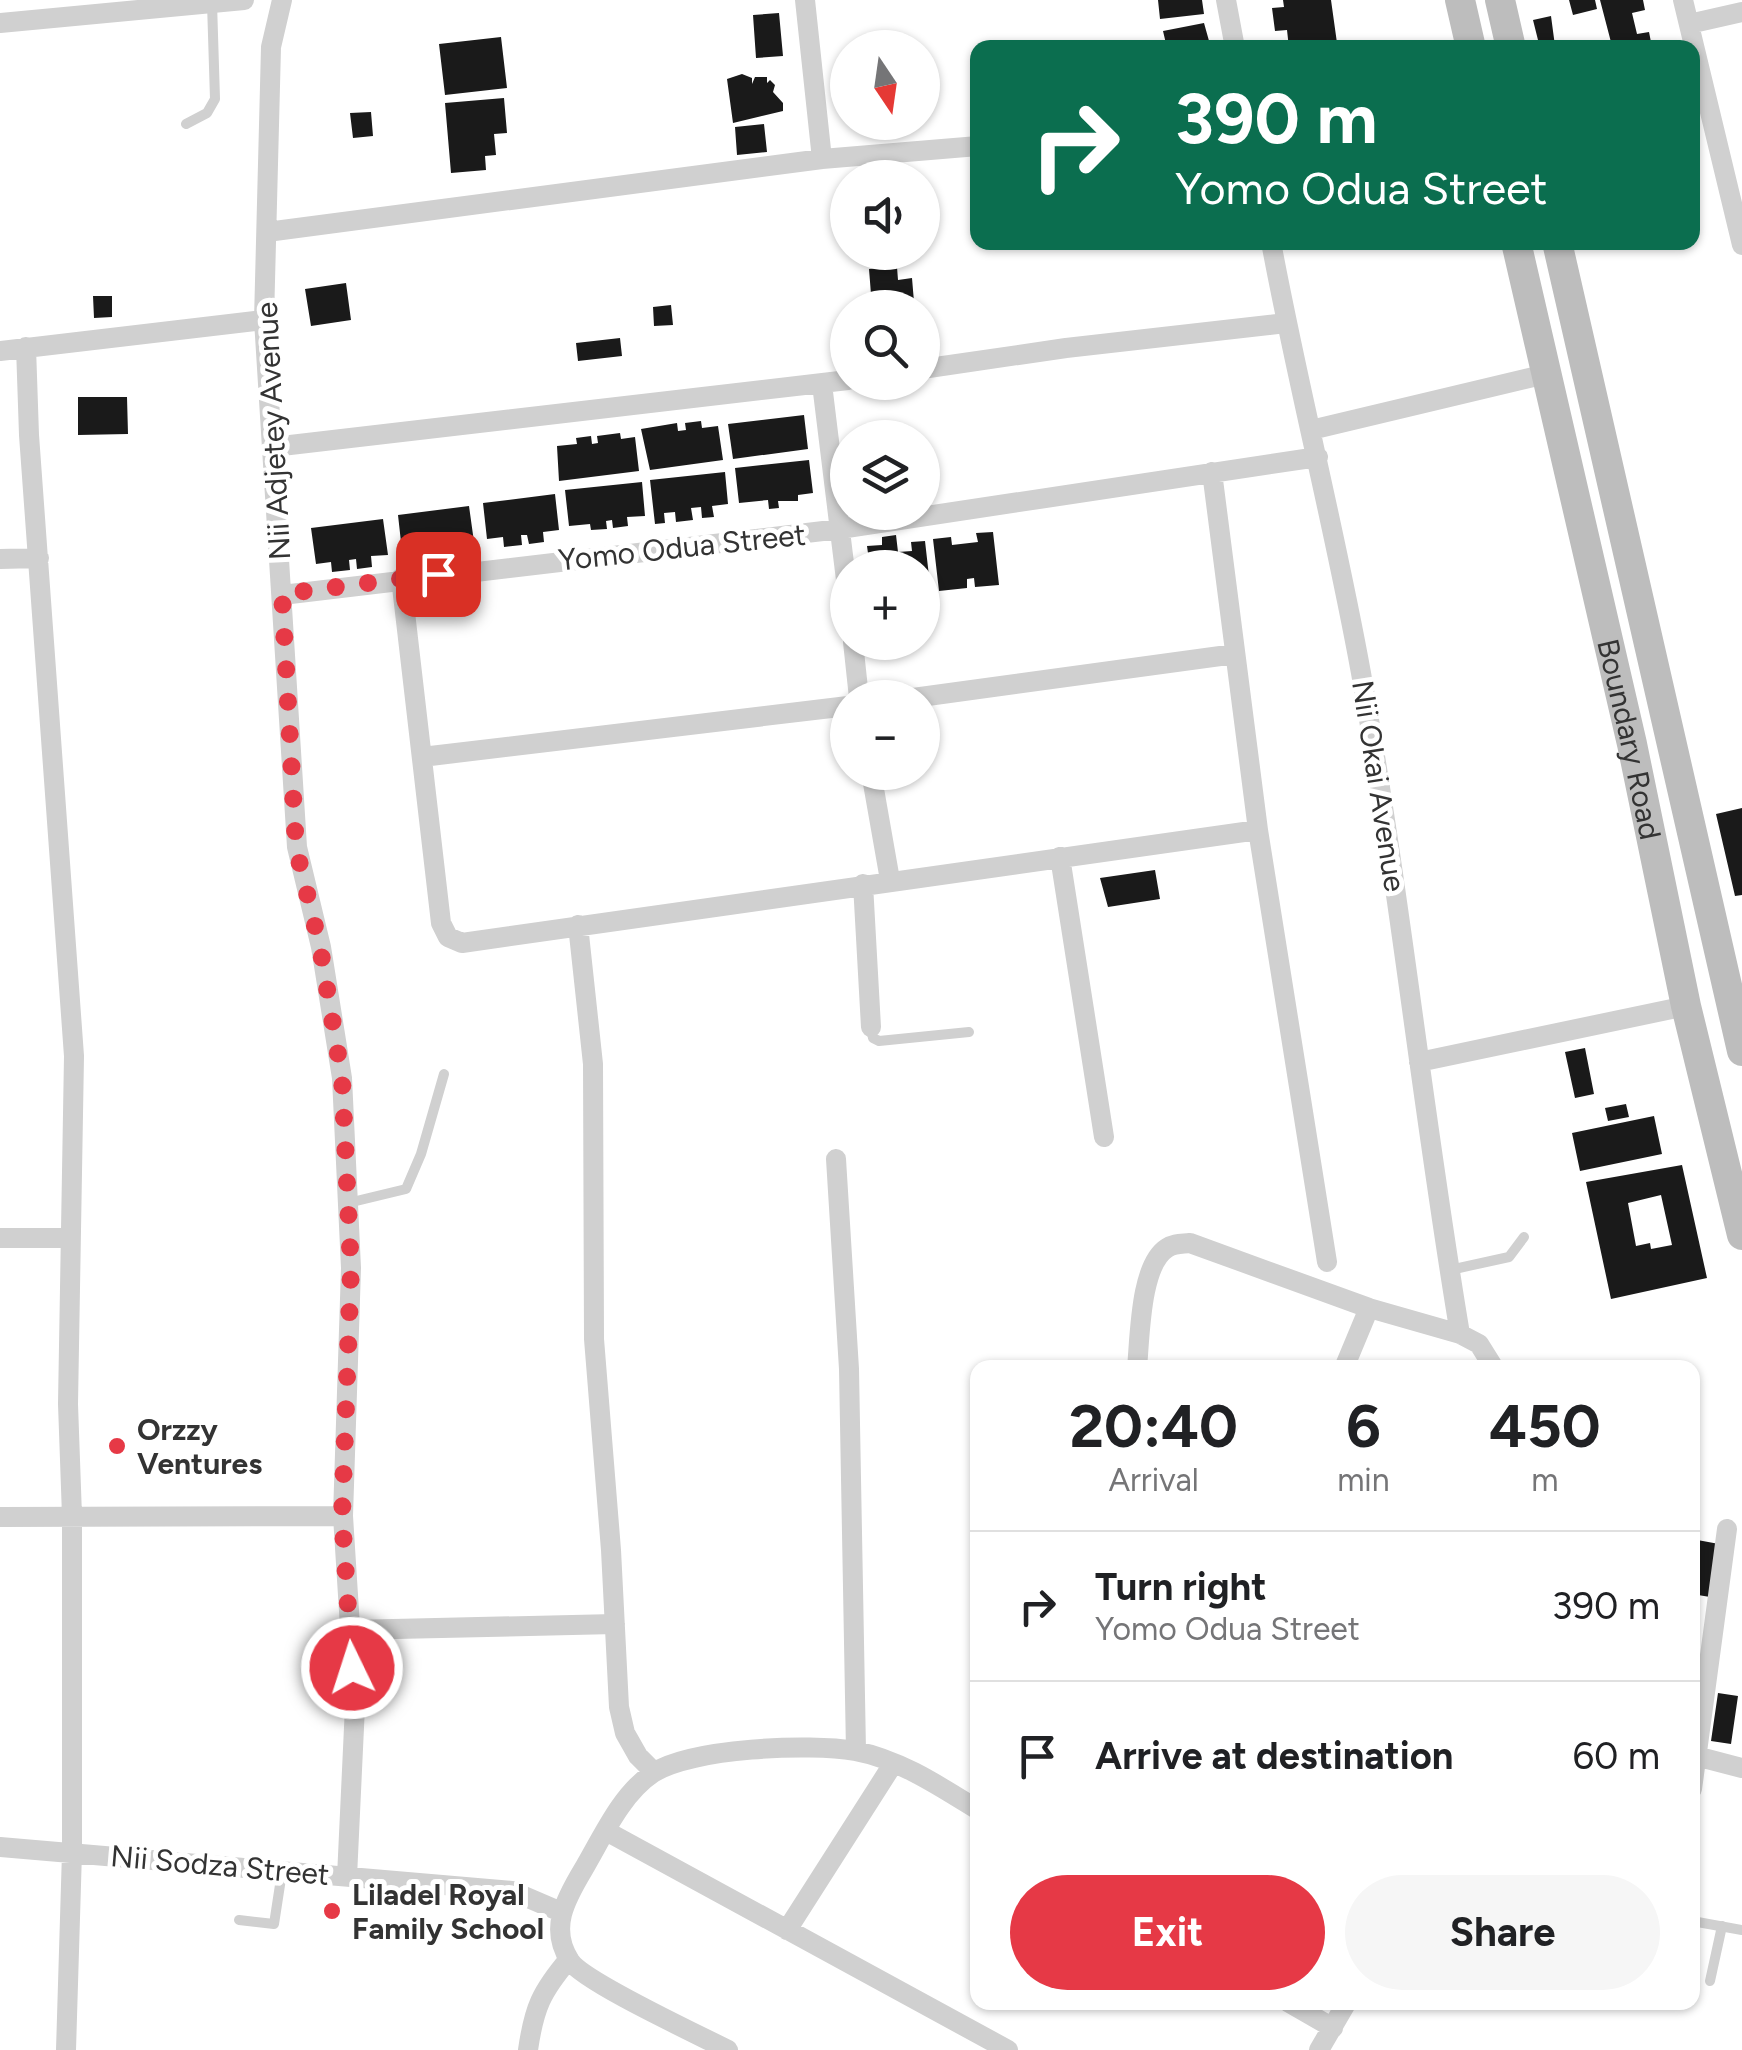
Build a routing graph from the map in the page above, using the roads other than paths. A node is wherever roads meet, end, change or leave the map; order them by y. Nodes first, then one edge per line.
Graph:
1 (244, 0) edge
2 (282, 0) edge
3 (806, 0) edge
4 (1226, 0) edge
5 (1460, 0) edge
6 (1500, 0) edge
7 (1683, 0) edge
8 (212, 1) edge
9 (84, 7) edge
10 (1742, 12) edge
11 (0, 23) edge
12 (1689, 24) junction
13 (1234, 40) edge
14 (1469, 40) edge
15 (1509, 40) edge
16 (1693, 40) edge
17 (1700, 69) edge
18 (186, 124) dead end
19 (970, 147) edge
20 (822, 159) junction
21 (267, 232) junction
22 (1740, 233) edge
23 (1272, 250) edge
24 (1518, 250) edge
25 (1559, 250) edge
26 (264, 320) junction
27 (1286, 323) junction
28 (26, 348) junction
29 (0, 351) edge
30 (940, 366) edge
31 (1546, 374) junction
32 (830, 383) edge
33 (822, 384) junction
34 (1311, 430) junction
35 (273, 447) junction
36 (830, 448) edge
37 (1318, 458) junction
38 (1212, 472) junction
39 (940, 514) edge
40 (831, 530) edge
41 (38, 558) junction
42 (0, 559) edge
43 (401, 578) junction
44 (282, 594) junction
45 (1235, 654) junction
46 (940, 694) edge
47 (830, 708) edge
48 (422, 757) junction
49 (874, 790) edge
50 (1258, 830) junction
51 (1060, 857) junction
52 (890, 880) junction
53 (864, 884) junction
54 (578, 925) junction
55 (1686, 1006) junction
56 (870, 1027) joint
57 (969, 1032) dead end
58 (1742, 1051) edge
59 (1420, 1062) junction
60 (444, 1074) dead end
61 (1104, 1137) dead end
62 (836, 1159) dead end
63 (348, 1203) junction
64 (1742, 1236) edge
65 (1524, 1237) dead end
66 (0, 1238) edge
67 (70, 1238) junction
68 (1327, 1262) dead end
69 (1449, 1270) junction
70 (1368, 1308) junction
71 (1460, 1334) junction
72 (1137, 1360) edge
73 (1347, 1360) edge
74 (1489, 1360) edge
75 (72, 1516) junction
76 (342, 1516) junction
77 (0, 1517) edge
78 (1727, 1529) dead end
79 (615, 1624) junction
80 (350, 1630) junction
81 (1700, 1727) edge
82 (856, 1751) junction
83 (1700, 1757) edge
84 (893, 1764) junction
85 (1742, 1768) edge
86 (654, 1772) junction
87 (970, 1805) edge
88 (606, 1832) junction
89 (0, 1847) edge
90 (72, 1852) junction
91 (282, 1871) junction
92 (347, 1877) junction
93 (561, 1912) junction
94 (238, 1920) dead end
95 (1700, 1922) edge
96 (1722, 1926) junction
97 (788, 1930) junction
98 (1742, 1930) edge
99 (568, 1959) junction
100 (1710, 1981) dead end
101 (1302, 2010) edge
102 (1343, 2010) edge
103 (1333, 2028) junction
104 (66, 2050) edge
105 (528, 2050) edge
106 (728, 2050) edge
107 (1008, 2050) edge
108 (1320, 2050) edge

1 - 8 street
2 - 21 street, Nii Adjetey Avenue
3 - 20 street
4 - 13 street
5 - 14 main road
6 - 15 main road
7 - 12 street
8 - 9 street
8 - 18 lane
9 - 11 street
10 - 12 street
12 - 16 street
17 - 22 street
19 - 20 street
20 - 21 street
21 - 26 street, Nii Adjetey Avenue
23 - 27 street, Nii Okai Avenue
24 - 31 main road, Boundary Road
25 - 58 main road, Boundary Road
26 - 28 street
26 - 35 street, Nii Adjetey Avenue
27 - 30 street
27 - 34 street, Nii Okai Avenue
28 - 29 street
28 - 41 street
31 - 34 street
31 - 55 main road, Boundary Road
32 - 33 street
33 - 35 street
33 - 36 street
34 - 37 street, Nii Okai Avenue
35 - 44 street, Nii Adjetey Avenue
37 - 38 street, Yomo Odua Street
37 - 59 street, Nii Okai Avenue
38 - 39 street, Yomo Odua Street
38 - 45 street
40 - 43 street, Yomo Odua Street
41 - 42 street
41 - 67 street
43 - 44 street, Yomo Odua Street
43 - 48 street
44 - 63 street, Nii Adjetey Avenue
45 - 46 street
45 - 50 street
47 - 48 street
48 - 54 street
49 - 52 street
50 - 51 street
50 - 68 street
51 - 52 street
51 - 61 street
52 - 53 street
53 - 54 street
53 - 56 street
54 - 79 street
55 - 59 street
55 - 64 main road, Boundary Road
56 - 57 lane
59 - 69 street, Nii Okai Avenue
60 - 63 lane
62 - 82 street
63 - 76 street, Nii Adjetey Avenue
65 - 69 lane
66 - 67 street
67 - 75 street
69 - 71 street, Nii Okai Avenue
70 - 71 street
70 - 72 street
70 - 73 street
71 - 74 street
75 - 76 street
75 - 77 street
75 - 90 street
76 - 80 street, Nii Adjetey Avenue
78 - 81 street
79 - 80 street
79 - 86 street
80 - 92 street, Nii Adjetey Avenue
82 - 84 street
82 - 86 street
83 - 85 street
84 - 87 street
84 - 97 street
86 - 88 street
88 - 93 street
88 - 97 street
89 - 90 street, Nii Sodza Street
90 - 91 street, Nii Sodza Street
90 - 104 street
91 - 92 street, Nii Sodza Street
91 - 94 lane
92 - 93 street, Nii Sodza Street
93 - 99 street
95 - 96 lane
96 - 98 lane
96 - 100 lane
97 - 107 street
99 - 105 street
99 - 106 street
101 - 103 street
102 - 103 street
103 - 108 street

